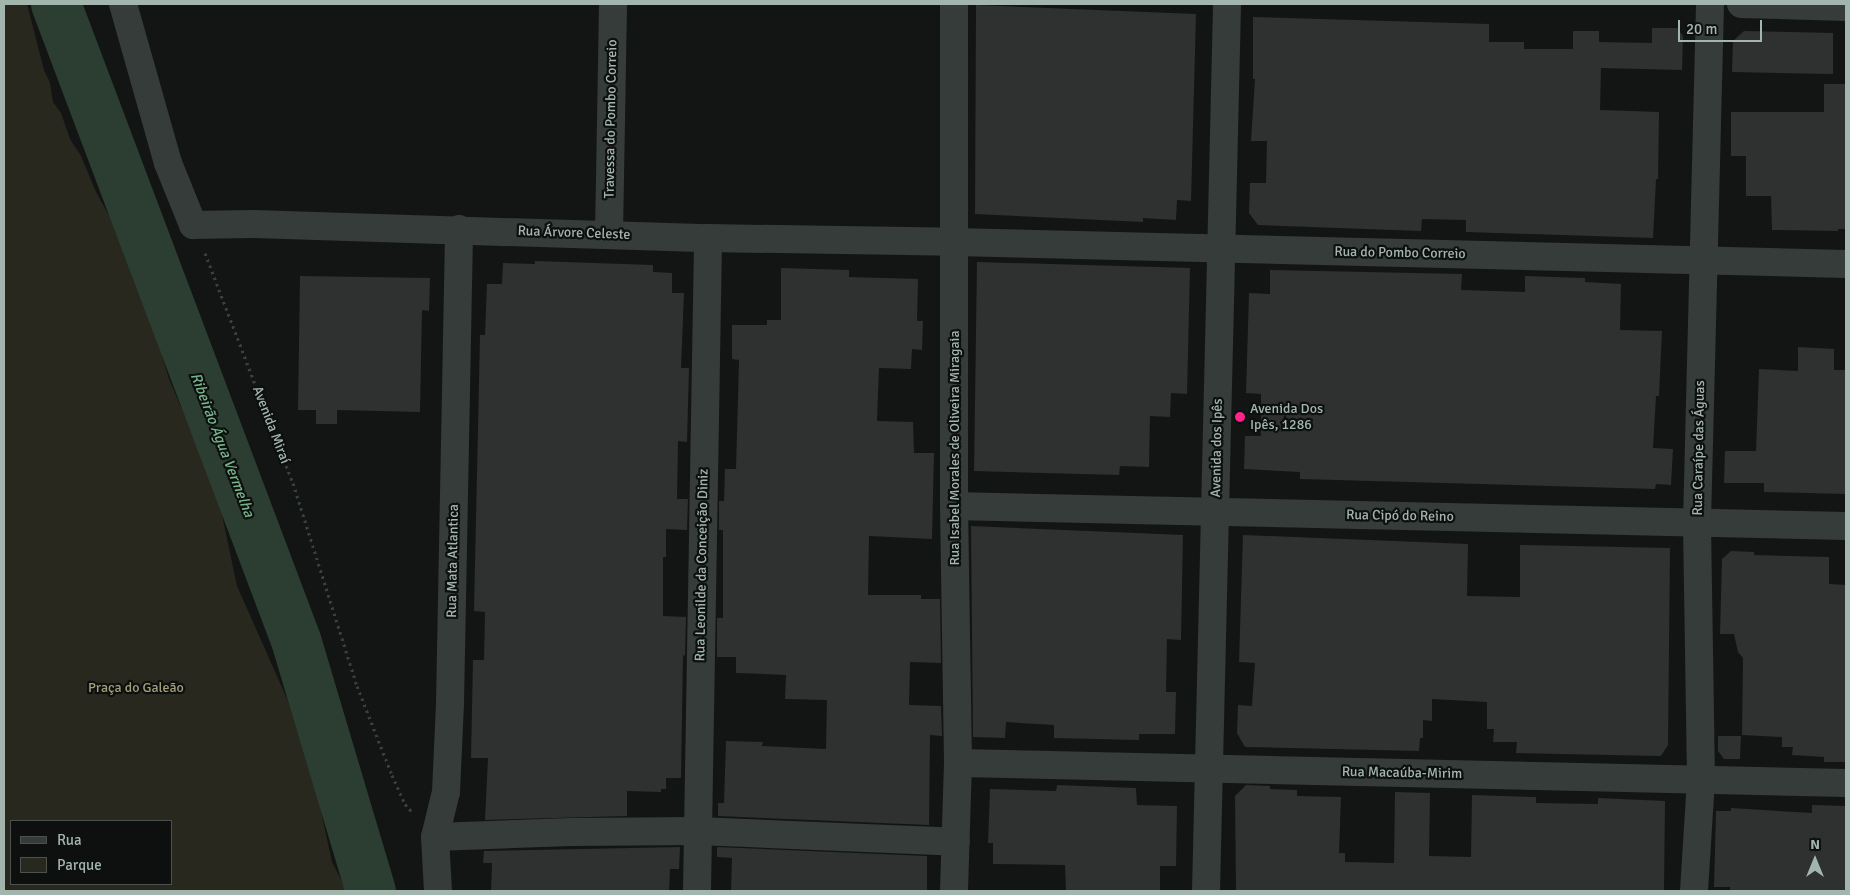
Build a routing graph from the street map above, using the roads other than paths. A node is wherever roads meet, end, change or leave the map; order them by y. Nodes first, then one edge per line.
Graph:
1 (123, 4) edge
2 (614, 4) edge
3 (954, 4) edge
4 (1227, 4) edge
5 (1710, 4) edge
6 (1741, 4) edge
7 (1846, 7) edge
8 (460, 229) junction
9 (609, 235) junction
10 (708, 238) junction
11 (954, 242) junction
12 (1222, 248) junction
13 (1704, 260) junction
14 (1846, 264) edge
15 (954, 506) junction
16 (1215, 512) junction
17 (1697, 522) junction
18 (1846, 526) edge
19 (958, 763) junction
20 (1209, 769) junction
21 (1701, 779) junction
22 (1846, 783) edge
23 (698, 831) junction
24 (435, 837) junction
25 (956, 842) junction
26 (438, 891) edge
27 (697, 891) edge
28 (954, 891) edge
29 (1206, 891) edge
30 (1694, 891) edge

1 - 8 street, Rua Árvore Celeste
2 - 9 street, Travessa do Pombo Correio
3 - 11 street, Rua Isabel Morales de Oliveira Miragaia
4 - 12 street, Avenida dos Ipês
5 - 13 street, Rua Caraípe das Águas
6 - 7 street
8 - 9 street, Rua Árvore Celeste
8 - 24 street, Rua Mata Atlantica
9 - 10 street, Rua Árvore Celeste
10 - 11 street, Rua Árvore Celeste
10 - 23 street, Rua Leonilde da Conceição Diniz
11 - 12 street, Rua do Pombo Correio
11 - 15 street, Rua Isabel Morales de Oliveira Miragaia
12 - 13 street, Rua do Pombo Correio
12 - 16 street, Avenida dos Ipês
13 - 14 street, Rua do Pombo Correio
13 - 17 street, Rua Caraípe das Águas
15 - 16 street, Rua Cipó do Reino
15 - 19 street, Rua Isabel Morales de Oliveira Miragaia
16 - 17 street, Rua Cipó do Reino
16 - 20 street, Avenida dos Ipês
17 - 18 street, Rua Cipó do Reino
17 - 21 street, Rua Caraípe das Águas
19 - 20 street, Rua Macaúba-Mirim
19 - 25 street, Rua Isabel Morales de Oliveira Miragaia
20 - 21 street, Rua Macaúba-Mirim
20 - 29 street, Avenida dos Ipês
21 - 22 street, Rua Macaúba-Mirim
21 - 30 street, Rua Caraípe das Águas
23 - 24 street
23 - 25 street
23 - 27 street, Rua Leonilde da Conceição Diniz
24 - 26 street, Rua Mata Atlantica
25 - 28 street, Rua Isabel Morales de Oliveira Miragaia

